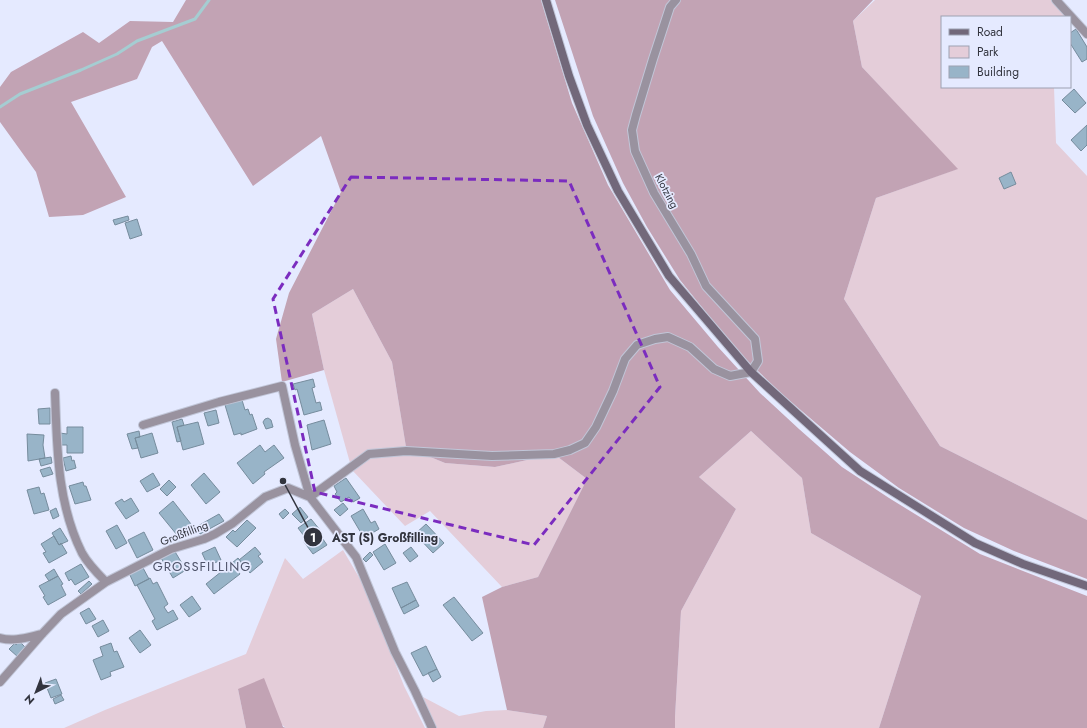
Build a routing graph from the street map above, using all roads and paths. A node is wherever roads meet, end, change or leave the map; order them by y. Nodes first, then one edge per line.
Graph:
1 (546, 0) edge
2 (676, 0) edge
3 (1056, 0) edge
4 (1071, 16) edge
5 (1071, 16) edge
6 (1087, 34) edge
7 (751, 372) junction
8 (55, 393) dead end
9 (143, 424) dead end
10 (310, 497) junction
11 (106, 582) junction
12 (1087, 586) edge
13 (42, 634) junction
14 (0, 638) edge
15 (0, 682) edge
16 (432, 728) edge

1 - 7 main road
2 - 7 street, Klotzing
3 - 5 street
4 - 6 street
7 - 10 street
7 - 12 main road
8 - 11 street
9 - 10 street
10 - 11 street, Großfilling
10 - 16 street
11 - 13 street, Großfilling
13 - 14 street
13 - 15 street, Großfilling

